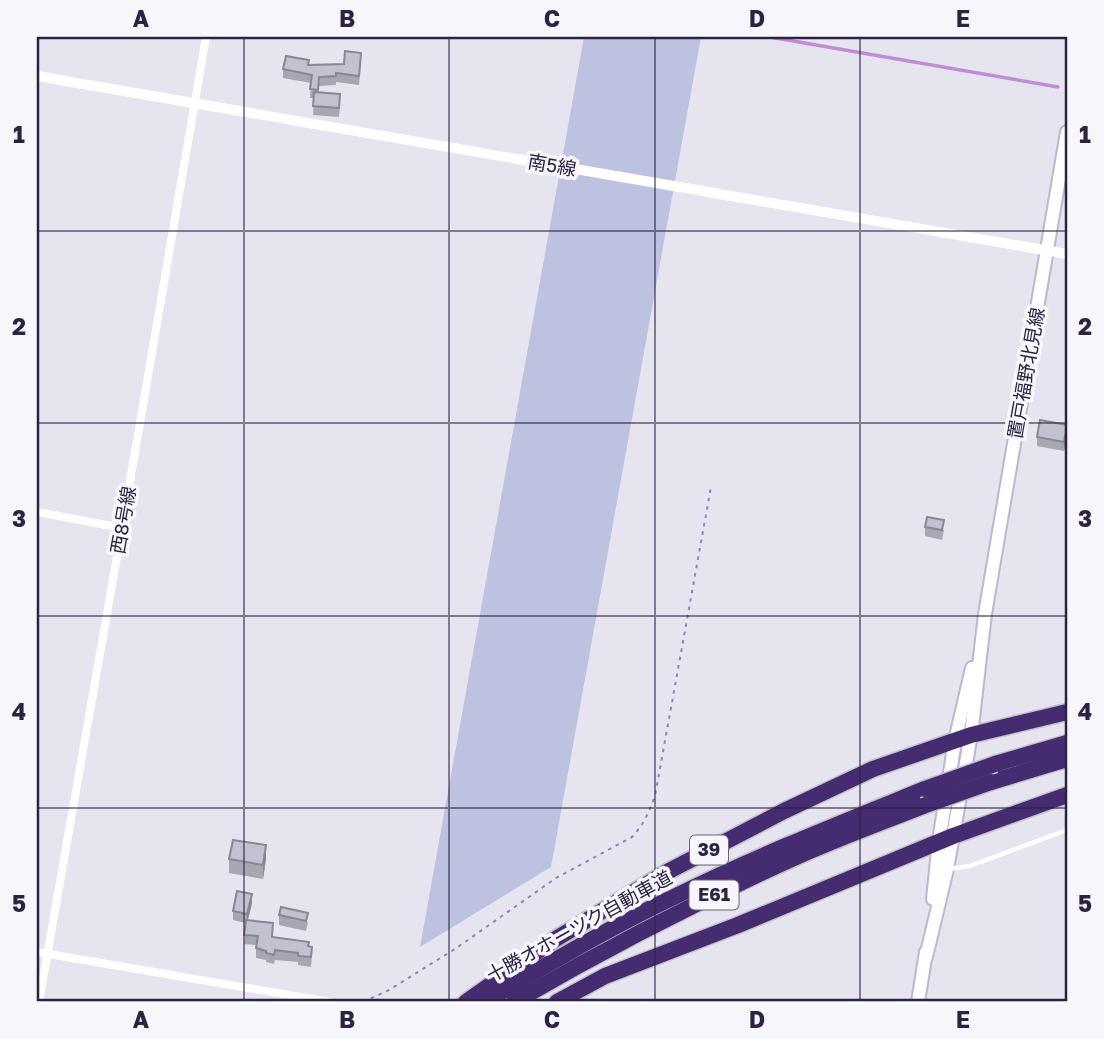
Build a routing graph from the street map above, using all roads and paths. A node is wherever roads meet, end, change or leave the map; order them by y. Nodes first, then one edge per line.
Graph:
1 (206, 37) edge
2 (37, 76) edge
3 (194, 103) junction
4 (1067, 132) edge
5 (1046, 251) junction
6 (1067, 254) edge
7 (711, 487) dead end
8 (37, 512) edge
9 (122, 528) junction
10 (985, 614) junction
11 (1067, 712) edge
12 (971, 735) junction
13 (955, 741) junction
14 (1067, 743) edge
15 (1067, 760) edge
16 (1067, 795) edge
17 (1067, 830) edge
18 (946, 839) junction
19 (947, 869) junction
20 (37, 952) edge
21 (47, 954) junction
22 (926, 957) junction
23 (38, 1002) edge
24 (330, 1002) edge
25 (363, 1002) edge
26 (466, 1002) edge
27 (485, 1002) edge
28 (514, 1002) edge
29 (557, 1002) edge
30 (918, 1002) edge

1 - 3 street, 西8号線
2 - 3 street, 南5線
3 - 5 street, 南5線
3 - 9 street, 西8号線
4 - 5 main road, 置戸福野北見線
5 - 6 street, 南5線
5 - 10 main road, 置戸福野北見線
7 - 25 path
8 - 9 street
9 - 21 street, 西8号線
10 - 12 main road, 置戸福野北見線
10 - 13 main road, 置戸福野北見線
11 - 12 highway
12 - 13 highway, 39
12 - 18 main road, 置戸福野北見線
13 - 18 main road, 置戸福野北見線
13 - 26 highway, 39
14 - 27 highway, 十勝オホーツク自動車道 / E61, bridge
15 - 28 highway, 十勝オホーツク自動車道 / E61, bridge
16 - 18 highway
17 - 19 lane
18 - 19 main road, 置戸福野北見線
18 - 22 main road, 置戸福野北見線
18 - 29 highway
19 - 22 main road, 置戸福野北見線
20 - 21 street
21 - 23 street, 西8号線
21 - 24 street
22 - 30 main road, 置戸福野北見線

